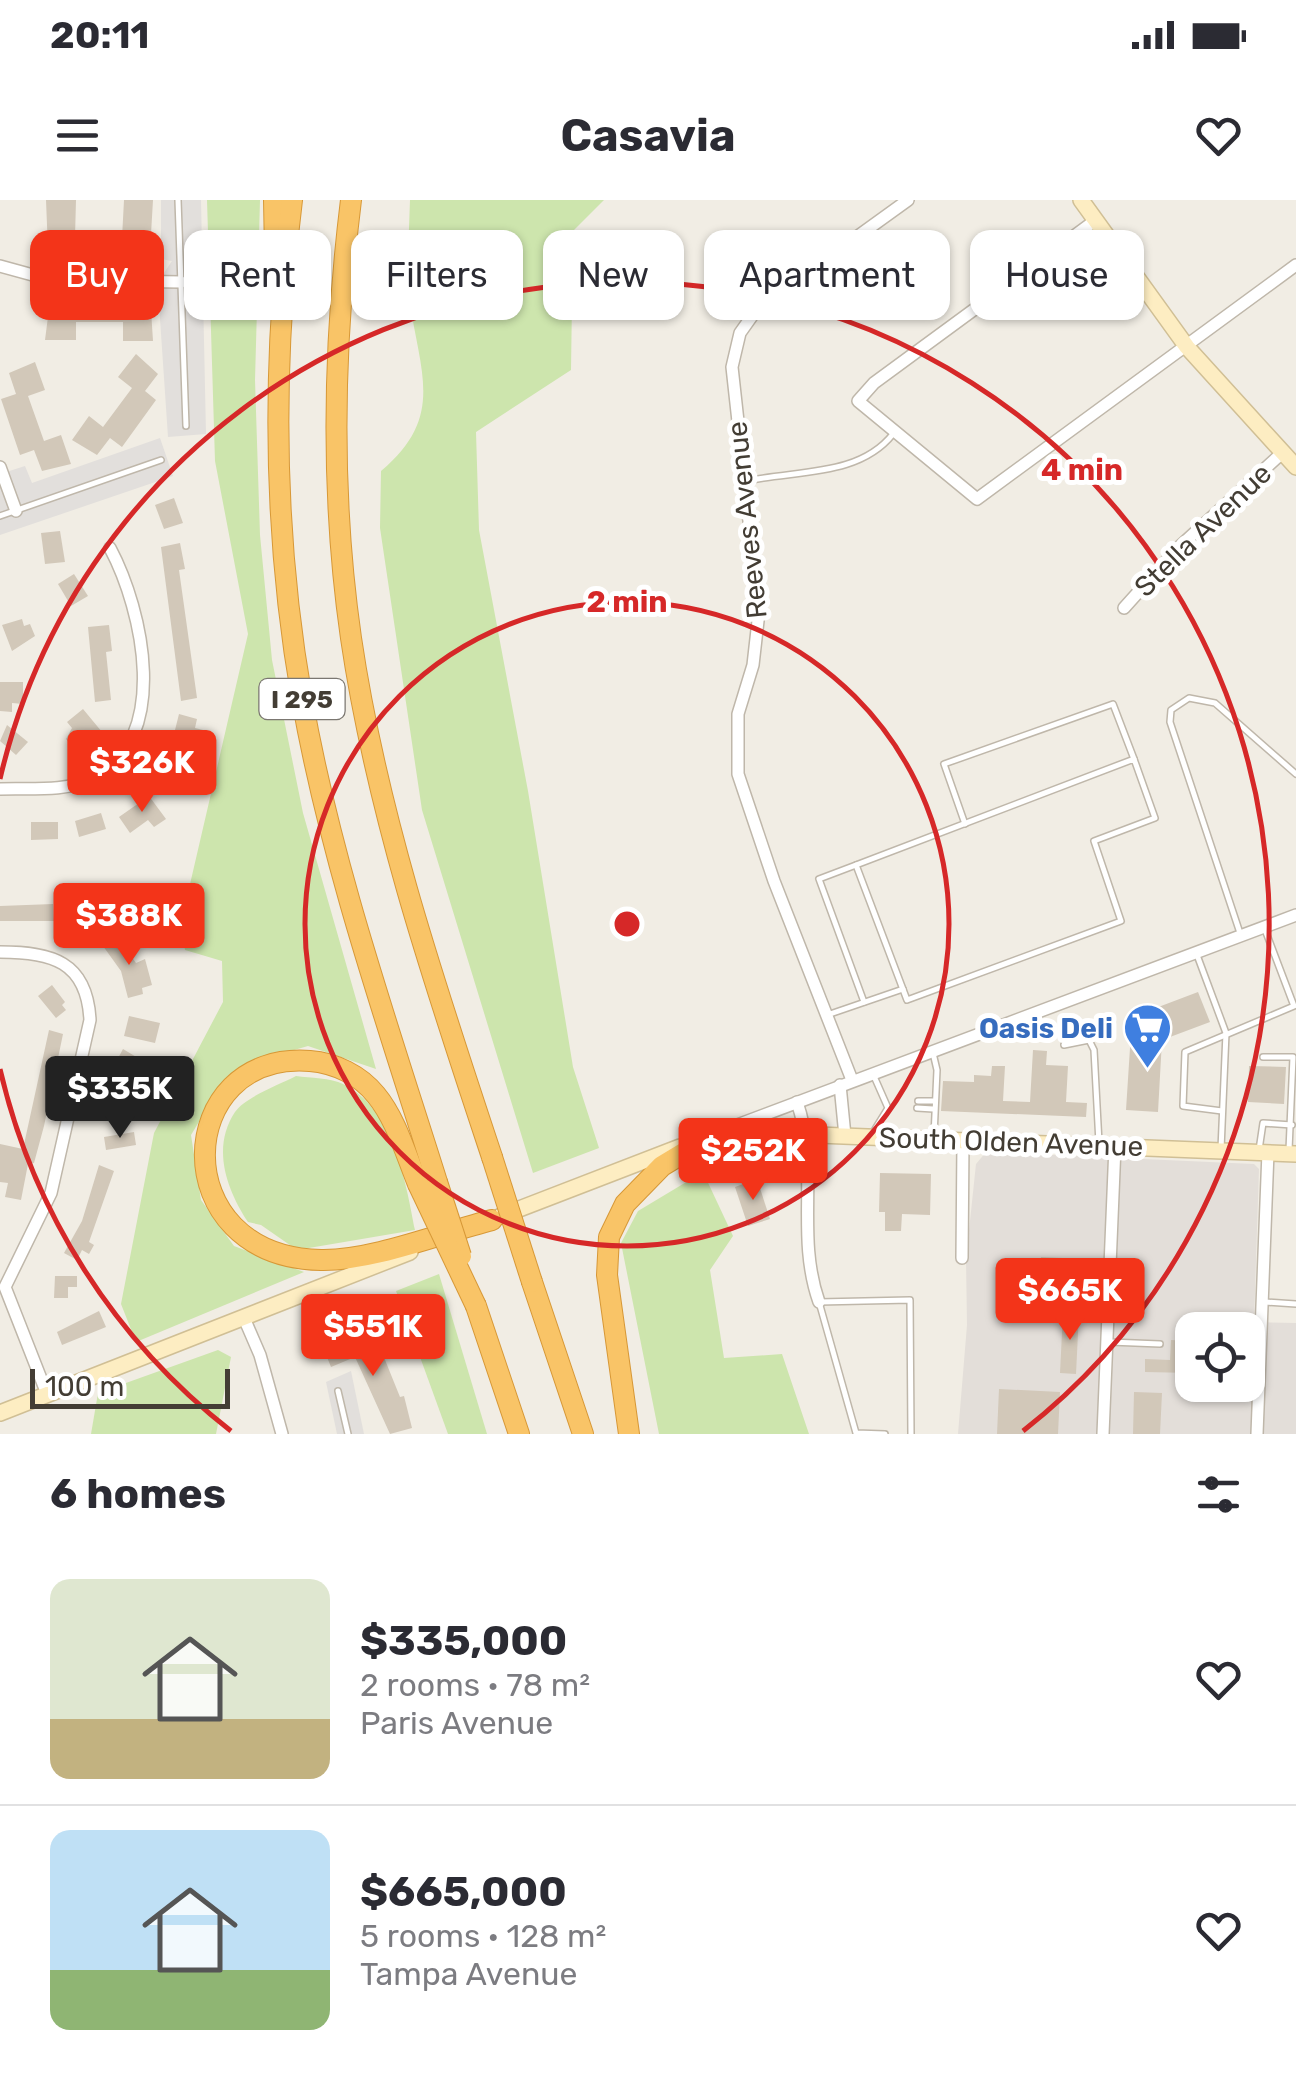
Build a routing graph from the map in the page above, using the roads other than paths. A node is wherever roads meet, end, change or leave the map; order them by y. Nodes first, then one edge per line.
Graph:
1 (178, 200) edge
2 (274, 200) edge
3 (292, 200) edge
4 (351, 200) edge
5 (908, 200) edge
6 (1081, 200) edge
7 (1096, 220) junction
8 (1296, 265) edge
9 (0, 266) edge
10 (181, 282) junction
11 (1187, 347) junction
12 (277, 395) junction
13 (186, 426) dead end
14 (896, 431) junction
15 (1282, 453) junction
16 (161, 460) dead end
17 (0, 467) edge
18 (1296, 467) edge
19 (744, 482) junction
20 (16, 510) junction
21 (0, 516) edge
22 (110, 548) dead end
23 (1124, 608) dead end
24 (1134, 759) junction
25 (1296, 774) edge
26 (0, 789) edge
27 (965, 824) junction
28 (856, 865) junction
29 (1296, 915) edge
30 (1264, 927) junction
31 (1241, 935) junction
32 (0, 952) edge
33 (1196, 952) junction
34 (903, 989) junction
35 (864, 1002) junction
36 (827, 1015) junction
37 (1226, 1034) junction
38 (1064, 1045) dead end
39 (932, 1050) junction
40 (1263, 1057) dead end
41 (873, 1073) junction
42 (846, 1083) junction
43 (75, 1095) junction
44 (933, 1100) junction
45 (796, 1102) junction
46 (152, 1109) dead end
47 (933, 1109) junction
48 (1222, 1111) junction
49 (1292, 1126) junction
50 (720, 1131) junction
51 (808, 1134) junction
52 (845, 1136) junction
53 (870, 1137) junction
54 (934, 1139) junction
55 (963, 1140) junction
56 (1107, 1146) junction
57 (1221, 1150) junction
58 (1263, 1152) junction
59 (1292, 1153) edge
60 (427, 1183) junction
61 (492, 1220) junction
62 (962, 1258) dead end
63 (2, 1286) edge
64 (820, 1302) junction
65 (1262, 1302) junction
66 (1296, 1304) edge
67 (244, 1318) junction
68 (1107, 1342) junction
69 (1160, 1344) dead end
70 (338, 1391) dead end
71 (47, 1394) junction
72 (0, 1413) edge
73 (282, 1434) edge
74 (348, 1434) edge
75 (518, 1434) edge
76 (583, 1434) edge
77 (629, 1434) edge
78 (885, 1434) edge
79 (911, 1434) edge
80 (1103, 1434) edge
81 (1257, 1434) edge

1 - 10 lane
2 - 12 highway
3 - 12 highway, I 295
4 - 76 highway, I 295, bridge
5 - 19 street, Reeves Avenue
6 - 7 main road
7 - 11 main road
7 - 14 street
8 - 11 street
9 - 10 street
10 - 13 lane
11 - 14 street
11 - 15 main road
12 - 60 highway, I 295
14 - 19 lane
15 - 18 main road
15 - 23 street, Stella Avenue
16 - 20 lane
17 - 20 street
19 - 36 street, Reeves Avenue
20 - 21 lane
22 - 26 street
24 - 27 lane
24 - 27 lane
24 - 34 lane
25 - 31 lane
27 - 28 lane
28 - 34 lane
28 - 35 lane
29 - 30 street
30 - 31 street
30 - 37 lane
31 - 33 street
32 - 43 street
33 - 37 lane
33 - 39 street
34 - 35 lane
35 - 36 lane
36 - 42 street, Reeves Avenue
37 - 48 lane
37 - 48 lane
38 - 56 lane
39 - 41 street
39 - 44 lane
40 - 49 lane
41 - 42 street
41 - 53 lane
42 - 45 street
42 - 52 street, Reeves Avenue
43 - 46 street
43 - 63 street
44 - 47 lane
44 - 47 lane
45 - 50 street
45 - 51 street
47 - 54 lane
48 - 57 lane
49 - 58 lane
49 - 59 lane
50 - 51 main road, South Olden Avenue
50 - 61 main road, South Olden Avenue
50 - 77 highway
51 - 52 main road, South Olden Avenue
51 - 64 street
52 - 53 main road, South Olden Avenue
53 - 54 main road, South Olden Avenue
54 - 55 main road, South Olden Avenue
55 - 56 main road, South Olden Avenue
55 - 62 street
56 - 57 main road, South Olden Avenue
56 - 68 street
57 - 58 main road, South Olden Avenue
58 - 59 main road, South Olden Avenue
58 - 65 street
60 - 61 highway
60 - 75 highway, I 295, bridge
61 - 67 main road, South Olden Avenue
63 - 71 street
64 - 78 lane
64 - 79 lane
65 - 66 lane
65 - 81 street
67 - 71 main road, South Olden Avenue
67 - 73 street
68 - 69 lane
68 - 80 street
70 - 74 lane
71 - 72 main road, South Olden Avenue

